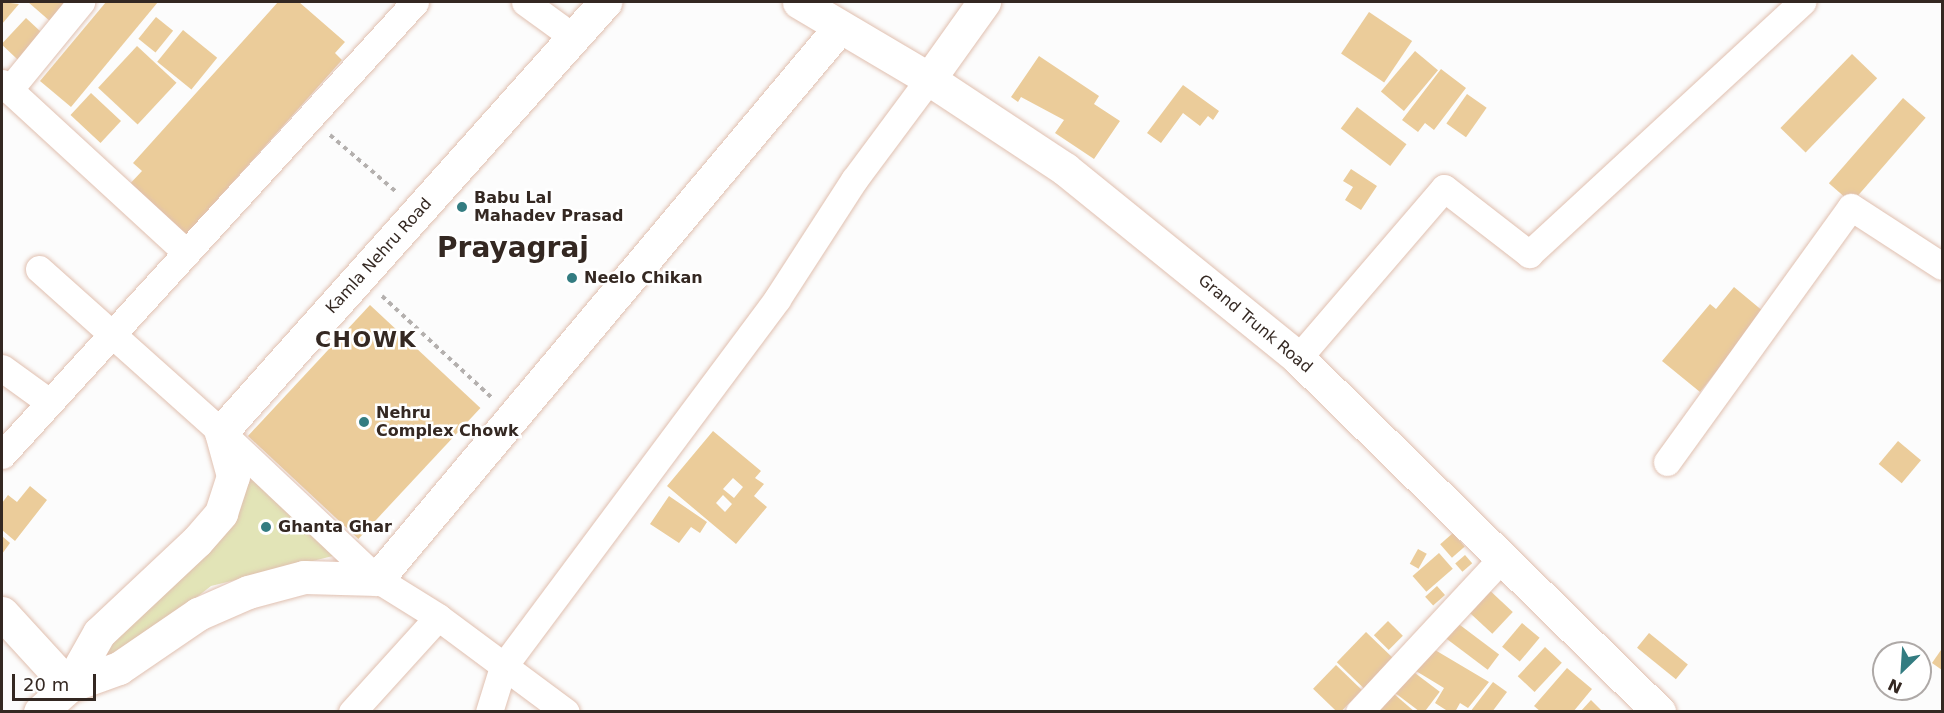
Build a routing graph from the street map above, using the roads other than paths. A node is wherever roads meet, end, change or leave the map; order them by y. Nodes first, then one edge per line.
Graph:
1 (81, 2) edge
2 (416, 2) edge
3 (525, 2) edge
4 (604, 2) edge
5 (799, 2) edge
6 (984, 2) edge
7 (1802, 2) edge
8 (840, 27) junction
9 (573, 37) junction
10 (929, 79) junction
11 (5, 86) edge
12 (187, 253) junction
13 (1942, 266) edge
14 (39, 269) dead end
15 (113, 333) junction
16 (1298, 357) junction
17 (2, 368) edge
18 (49, 402) junction
19 (221, 432) junction
20 (2, 455) edge
21 (1667, 462) dead end
22 (1501, 560) junction
23 (377, 579) junction
24 (2, 613) edge
25 (438, 617) junction
26 (503, 667) junction
27 (69, 686) junction
28 (40, 711) edge
29 (352, 711) edge
30 (489, 711) edge
31 (566, 711) edge
32 (1359, 711) edge
33 (1659, 711) edge

1 - 11 street
2 - 12 street
3 - 9 street
4 - 9 main road, Kamla Nehru Road
5 - 8 main road, Grand Trunk Road
6 - 10 main road
7 - 16 street
8 - 10 main road, Grand Trunk Road
8 - 23 main road
9 - 19 main road, Kamla Nehru Road
10 - 16 main road, Grand Trunk Road
10 - 26 street
11 - 12 street
12 - 15 street
13 - 21 street
14 - 15 street
15 - 18 street
15 - 19 street
16 - 22 main road, Grand Trunk Road
17 - 18 street
18 - 20 street
19 - 23 street
19 - 27 main road
22 - 32 street
22 - 33 main road, Grand Trunk Road
23 - 25 street
23 - 27 main road
24 - 27 main road
25 - 26 street
25 - 29 street
26 - 30 street
26 - 31 street
27 - 28 main road

